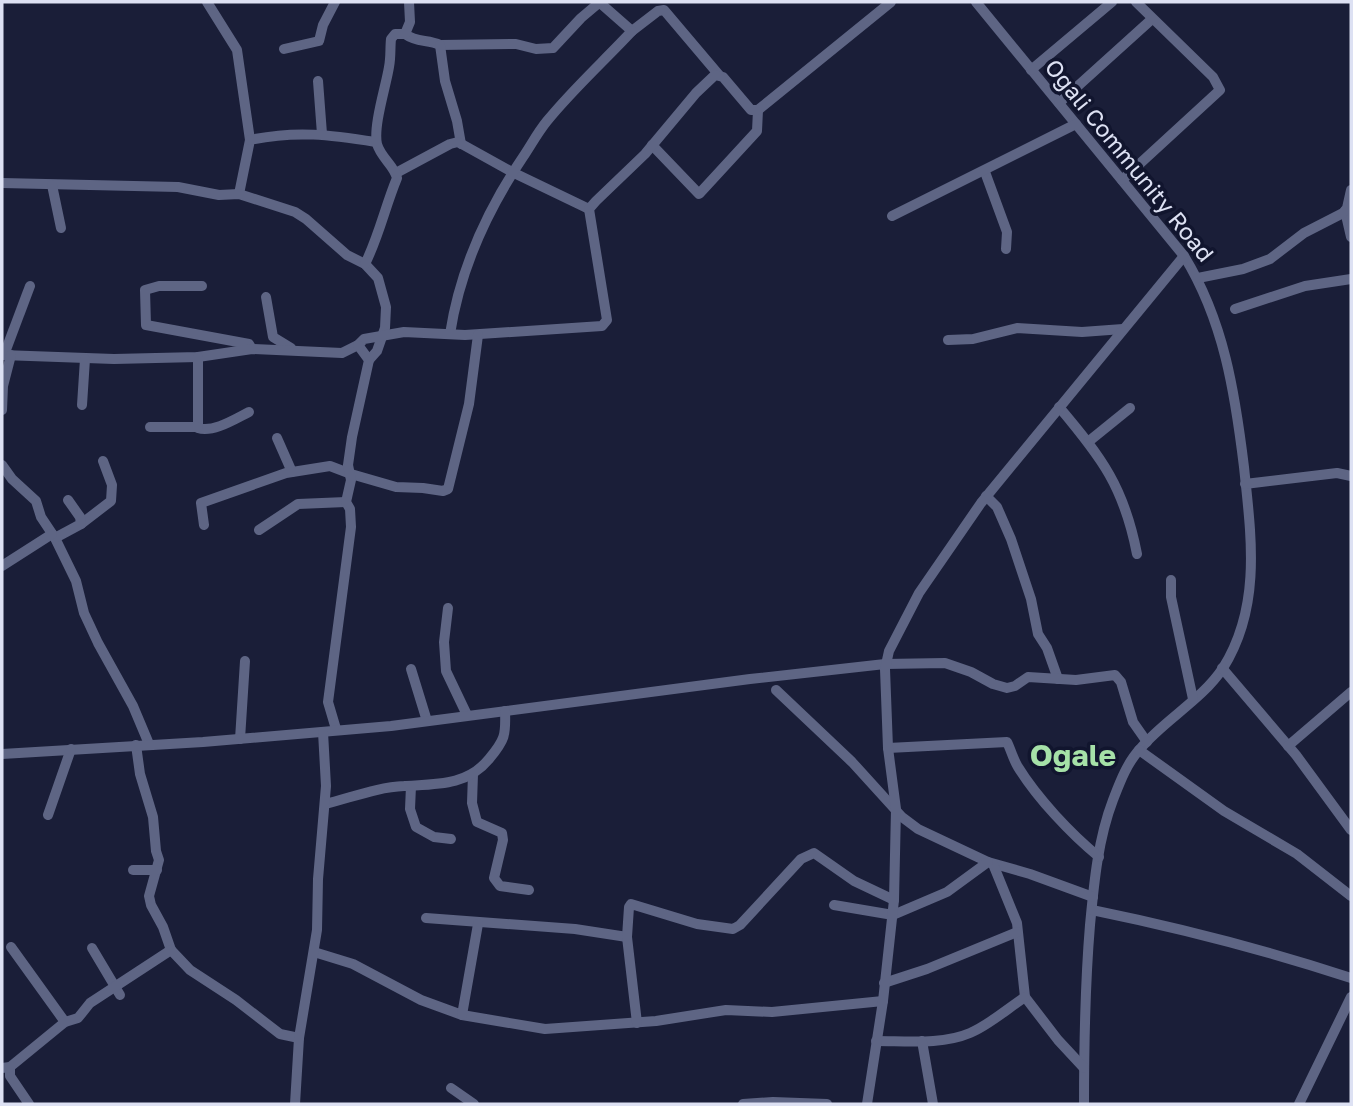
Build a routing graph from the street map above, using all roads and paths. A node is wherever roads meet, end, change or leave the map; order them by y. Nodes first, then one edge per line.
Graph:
1 (206, 2) edge
2 (335, 2) edge
3 (410, 2) edge
4 (599, 2) edge
5 (891, 2) edge
6 (976, 2) edge
7 (1112, 2) edge
8 (1136, 2) edge
9 (1152, 19) junction
10 (632, 31) junction
11 (405, 34) junction
12 (440, 45) junction
13 (284, 48) dead end
14 (1031, 70) junction
15 (719, 75) junction
16 (318, 81) dead end
17 (1059, 103) junction
18 (758, 110) junction
19 (1076, 124) junction
20 (322, 134) junction
21 (250, 140) junction
22 (376, 142) junction
23 (461, 144) junction
24 (652, 145) junction
25 (512, 172) junction
26 (985, 172) junction
27 (396, 173) junction
28 (1122, 180) junction
29 (2, 183) edge
30 (52, 185) junction
31 (1351, 190) edge
32 (239, 194) junction
33 (589, 209) junction
34 (1345, 211) junction
35 (892, 216) dead end
36 (61, 229) dead end
37 (1351, 237) edge
38 (1006, 249) dead end
39 (1184, 256) junction
40 (365, 264) junction
41 (1198, 278) junction
42 (1351, 279) edge
43 (30, 286) dead end
44 (202, 286) dead end
45 (266, 297) dead end
46 (1236, 309) dead end
47 (1123, 330) junction
48 (450, 334) junction
49 (478, 335) junction
50 (383, 336) junction
51 (948, 340) dead end
52 (358, 345) junction
53 (252, 349) junction
54 (297, 351) junction
55 (6, 355) edge
56 (198, 357) junction
57 (85, 359) junction
58 (369, 360) junction
59 (82, 405) dead end
60 (1059, 407) junction
61 (1130, 408) dead end
62 (2, 410) edge
63 (249, 412) dead end
64 (150, 427) dead end
65 (198, 427) junction
66 (277, 438) dead end
67 (1088, 442) junction
68 (103, 461) dead end
69 (2, 465) edge
70 (292, 472) junction
71 (351, 474) junction
72 (1351, 476) edge
73 (1245, 484) junction
74 (986, 496) junction
75 (68, 500) dead end
76 (346, 502) junction
77 (81, 524) junction
78 (204, 525) dead end
79 (259, 530) dead end
80 (54, 536) junction
81 (1137, 554) dead end
82 (2, 566) edge
83 (1171, 580) dead end
84 (448, 608) dead end
85 (245, 662) dead end
86 (885, 664) junction
87 (1223, 668) junction
88 (411, 669) dead end
89 (1058, 679) junction
90 (776, 690) dead end
91 (1351, 692) edge
92 (1193, 699) junction
93 (505, 711) junction
94 (467, 715) junction
95 (427, 721) junction
96 (336, 729) junction
97 (323, 732) junction
98 (240, 739) junction
99 (149, 744) junction
100 (136, 745) junction
101 (1143, 746) junction
102 (1288, 746) junction
103 (888, 748) junction
104 (71, 749) junction
105 (2, 754) edge
106 (473, 774) junction
107 (411, 786) junction
108 (325, 804) junction
109 (896, 809) junction
110 (48, 815) dead end
111 (1351, 830) edge
112 (451, 839) dead end
113 (1099, 857) junction
114 (991, 863) junction
115 (132, 870) dead end
116 (157, 870) junction
117 (529, 890) dead end
118 (1351, 896) edge
119 (1093, 897) junction
120 (894, 900) junction
121 (834, 905) dead end
122 (1092, 910) junction
123 (892, 915) junction
124 (426, 918) dead end
125 (478, 924) junction
126 (1017, 932) junction
127 (627, 937) junction
128 (10, 947) dead end
129 (92, 948) dead end
130 (171, 950) junction
131 (314, 953) junction
132 (1351, 978) edge
133 (884, 983) junction
134 (117, 992) junction
135 (1025, 997) junction
136 (1351, 997) edge
137 (883, 1001) junction
138 (1348, 1011) edge
139 (462, 1015) junction
140 (65, 1022) junction
141 (637, 1023) junction
142 (299, 1038) junction
143 (876, 1041) junction
144 (922, 1041) junction
145 (6, 1068) edge
146 (1084, 1068) junction
147 (451, 1088) dead end
148 (29, 1104) edge
149 (295, 1104) edge
150 (474, 1104) edge
151 (743, 1104) edge
152 (827, 1104) edge
153 (867, 1104) edge
154 (933, 1104) edge
155 (1084, 1104) edge
156 (1299, 1104) edge

1 - 21 street
2 - 13 street
3 - 11 street
4 - 10 street
4 - 12 street
5 - 18 street
6 - 14 street, Ogali Community Road
7 - 14 street
8 - 9 street
9 - 17 street
9 - 28 street
10 - 15 street
10 - 25 street
11 - 12 street
11 - 22 street
12 - 23 street
14 - 17 street, Ogali Community Road
15 - 18 street
15 - 24 street
16 - 20 street
17 - 19 street, Ogali Community Road
18 - 24 street
19 - 26 street
19 - 28 street, Ogali Community Road
20 - 21 street
20 - 22 street
21 - 32 street
22 - 27 street
23 - 25 street
23 - 27 street
24 - 33 street
25 - 33 street
25 - 48 street
26 - 35 street
26 - 38 street
27 - 40 street
28 - 39 street, Ogali Community Road
29 - 30 street
30 - 32 street
30 - 36 street
31 - 34 street
32 - 40 street
33 - 49 street
34 - 37 street
34 - 41 street
39 - 41 street, Ogali Community Road
39 - 47 street
40 - 50 street
41 - 73 street, Ogali Community Road
42 - 46 street
43 - 55 street
44 - 53 street
45 - 54 street
47 - 51 street
47 - 60 street
48 - 49 street
48 - 50 street
49 - 71 street
50 - 52 street
50 - 58 street
52 - 54 street
52 - 58 street
53 - 54 street
53 - 56 street
55 - 57 street
55 - 62 street
56 - 57 street
56 - 65 street
57 - 59 street
58 - 71 street
60 - 67 street
60 - 74 street
61 - 67 street
63 - 65 street
64 - 65 street
66 - 70 street
67 - 81 street
68 - 77 street
69 - 80 street
70 - 71 street
70 - 78 street
71 - 76 street
72 - 73 street
73 - 87 street, Ogali Community Road
74 - 86 street
74 - 89 street
75 - 77 street
76 - 79 street
76 - 96 street
77 - 80 street
80 - 82 street
80 - 99 street
83 - 92 street
84 - 94 street
85 - 98 street
86 - 89 street
86 - 93 street
86 - 103 street
87 - 92 street, Ogali Community Road
87 - 102 street
88 - 95 street
89 - 101 street
90 - 109 street
91 - 102 street
92 - 101 street, Ogali Community Road
93 - 94 street
93 - 106 street
94 - 95 street
95 - 96 street
96 - 97 street
97 - 98 street
97 - 108 street
98 - 99 street
99 - 100 street
100 - 104 street
100 - 116 street
101 - 113 street, Ogali Community Road
101 - 118 street
102 - 111 street
103 - 109 street
103 - 113 street
104 - 105 street
104 - 110 street
106 - 107 street
106 - 117 street
107 - 108 street
107 - 112 street
108 - 131 street
109 - 114 street
109 - 120 street
113 - 119 street, Ogali Community Road
114 - 119 street
114 - 123 street
114 - 126 street
115 - 116 street
116 - 130 street
119 - 122 street, Ogali Community Road
120 - 123 street
120 - 127 street
121 - 123 street
122 - 132 street
122 - 146 street, Ogali Community Road
123 - 133 street
124 - 125 street
125 - 127 street
125 - 139 street
126 - 133 street
126 - 135 street
127 - 141 street
128 - 140 street
129 - 134 street
130 - 134 street
130 - 142 street
131 - 139 street
131 - 142 street
133 - 137 street
134 - 140 street
135 - 144 street
135 - 146 street
136 - 138 street
137 - 141 street
137 - 143 street
138 - 156 street
139 - 141 street
140 - 145 street
142 - 149 street
143 - 144 street
143 - 153 street
144 - 154 street
145 - 148 street
146 - 155 street, Ogali Community Road
147 - 150 street
151 - 152 street

